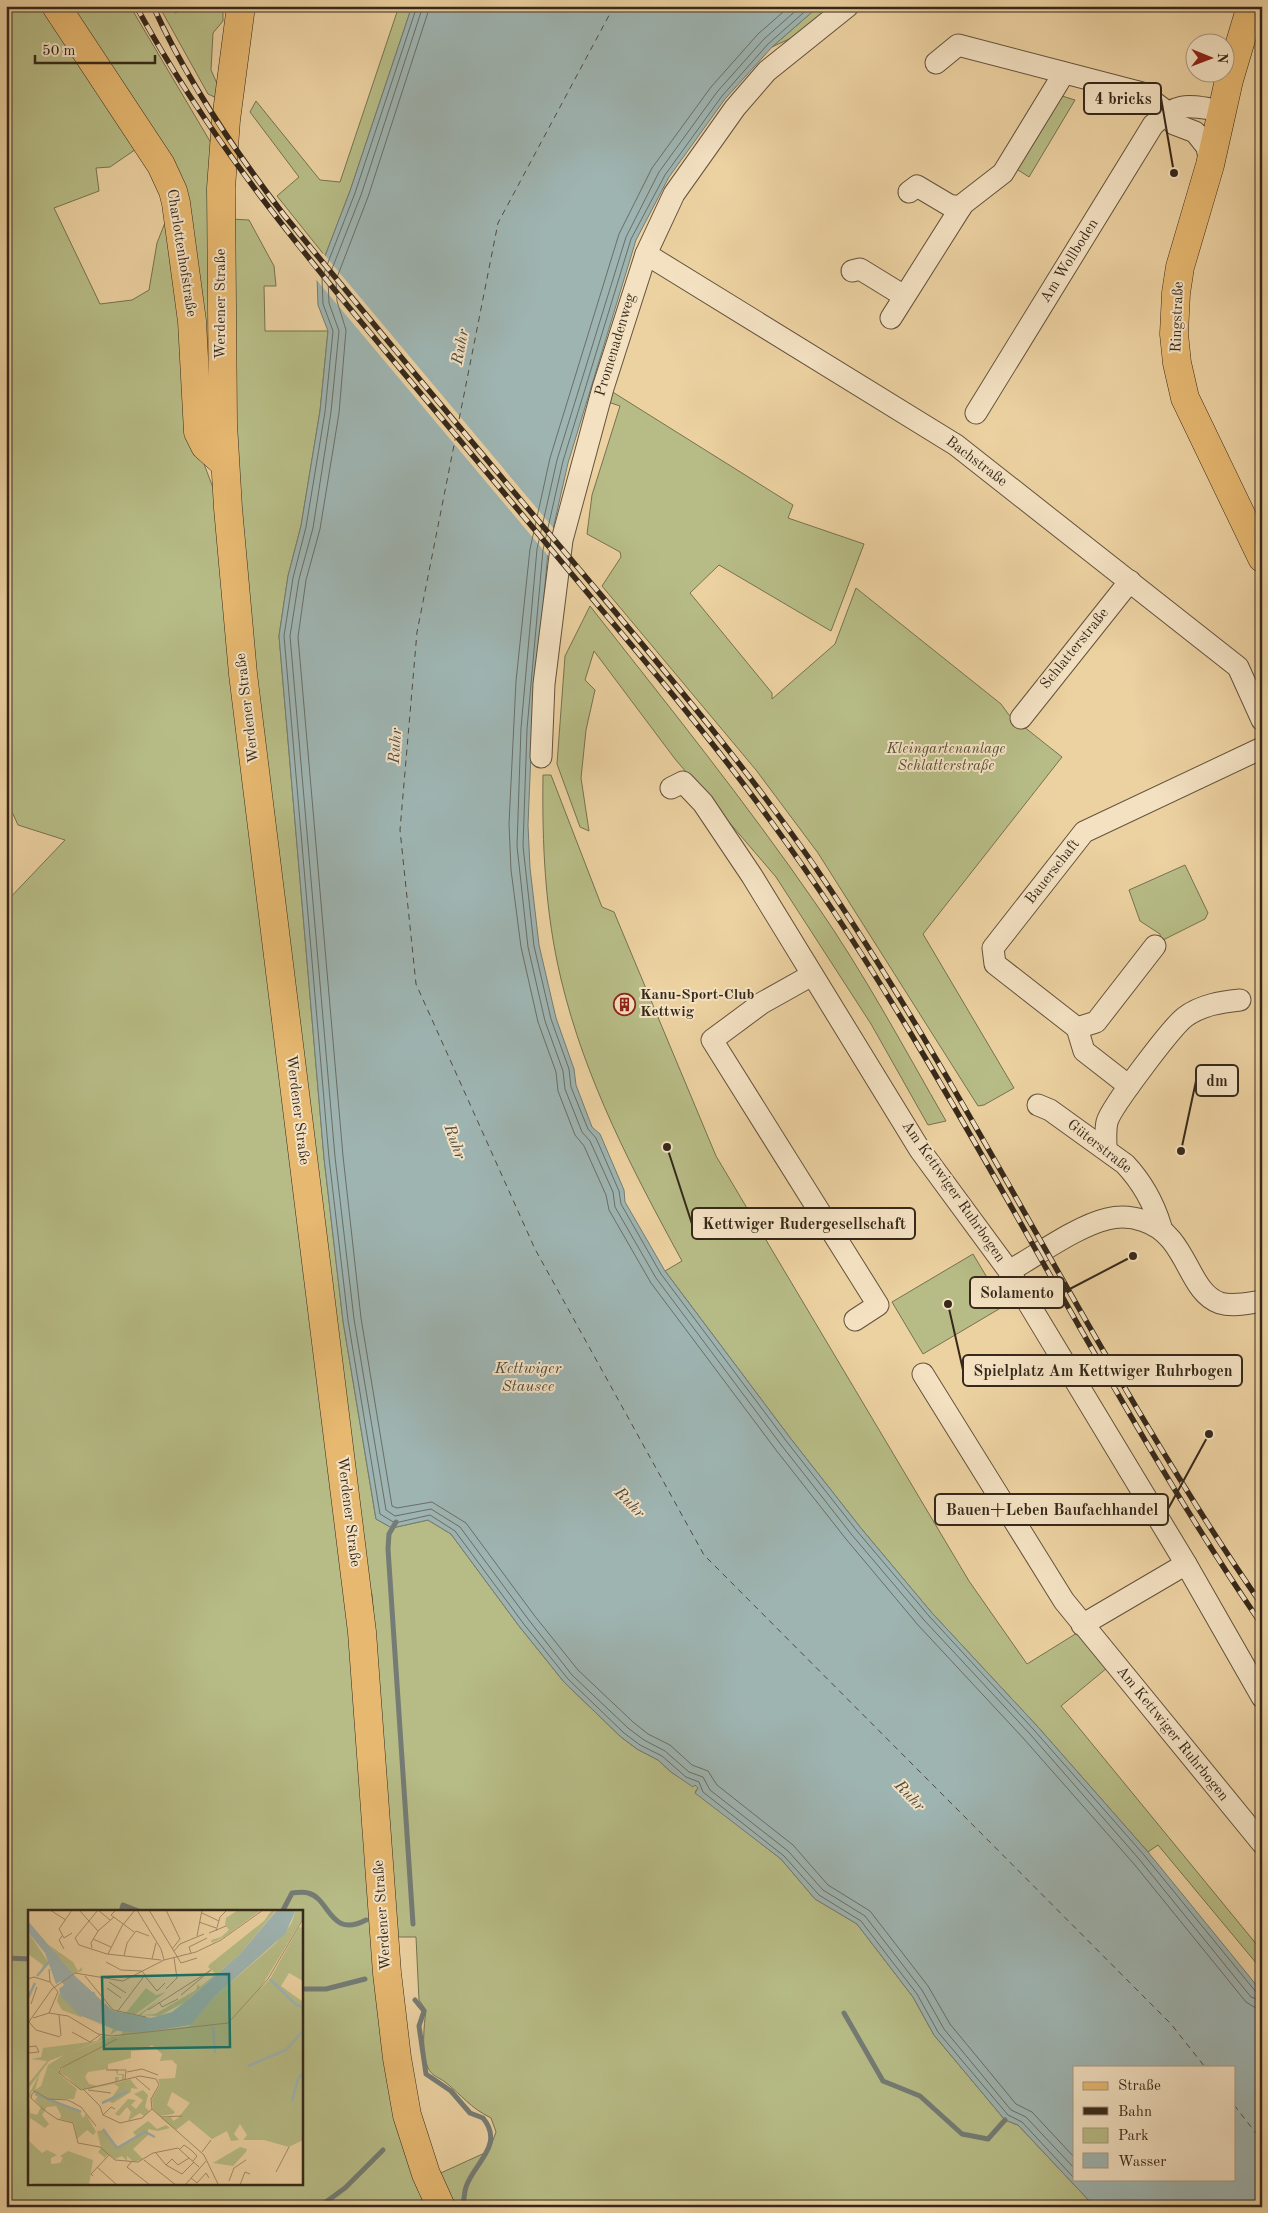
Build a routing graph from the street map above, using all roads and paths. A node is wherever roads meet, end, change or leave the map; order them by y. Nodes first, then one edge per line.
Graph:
1 (56, 6) edge
2 (241, 6) edge
3 (848, 6) edge
4 (1251, 6) edge
5 (936, 63) dead end
6 (1064, 73) junction
7 (1222, 111) junction
8 (1166, 112) junction
9 (1210, 165) junction
10 (909, 192) dead end
11 (961, 206) junction
12 (646, 254) junction
13 (852, 271) dead end
14 (904, 296) junction
15 (891, 318) dead end
16 (976, 413) dead end
17 (224, 462) junction
18 (1262, 558) edge
19 (1130, 581) junction
20 (1021, 718) dead end
21 (1262, 720) edge
22 (1262, 748) edge
23 (541, 757) dead end
24 (671, 788) dead end
25 (1155, 946) dead end
26 (812, 975) junction
27 (1240, 1000) dead end
28 (1077, 1028) junction
29 (1129, 1086) junction
30 (1038, 1105) dead end
31 (1106, 1149) junction
32 (1161, 1228) junction
33 (1009, 1271) junction
34 (1262, 1301) edge
35 (855, 1320) dead end
36 (923, 1374) dead end
37 (1186, 1564) junction
38 (1082, 1625) junction
39 (1262, 1697) edge
40 (1262, 1843) edge
41 (441, 2207) edge

1 - 17 main road, Charlottenhofstraße
2 - 17 main road, Werdener Straße
3 - 12 street, Promenadenweg
4 - 7 main road, Ringstraße
5 - 6 street
6 - 8 street
6 - 11 street
7 - 8 street
7 - 9 main road, Ringstraße
8 - 9 street
8 - 16 street, Am Wollboden
9 - 18 main road, Ringstraße
10 - 11 street
11 - 14 street
12 - 19 street, Bachstraße
12 - 23 street, Promenadenweg
13 - 14 street
14 - 15 street
17 - 41 main road, Werdener Straße
19 - 20 street, Schlatterstraße
19 - 21 street, Bachstraße
22 - 28 street, Bauerschaft
24 - 26 street, Am Kettwiger Ruhrbogen
25 - 28 street
26 - 33 street, Am Kettwiger Ruhrbogen
26 - 35 street
27 - 29 street
28 - 29 street
29 - 31 street
30 - 31 street, Güterstraße
31 - 32 street, Güterstraße
32 - 33 street, Güterstraße
32 - 34 street, Güterstraße
33 - 37 street, Am Kettwiger Ruhrbogen
36 - 38 street, Am Kettwiger Ruhrbogen
37 - 38 street
37 - 39 street, Am Kettwiger Ruhrbogen
38 - 40 street, Am Kettwiger Ruhrbogen

